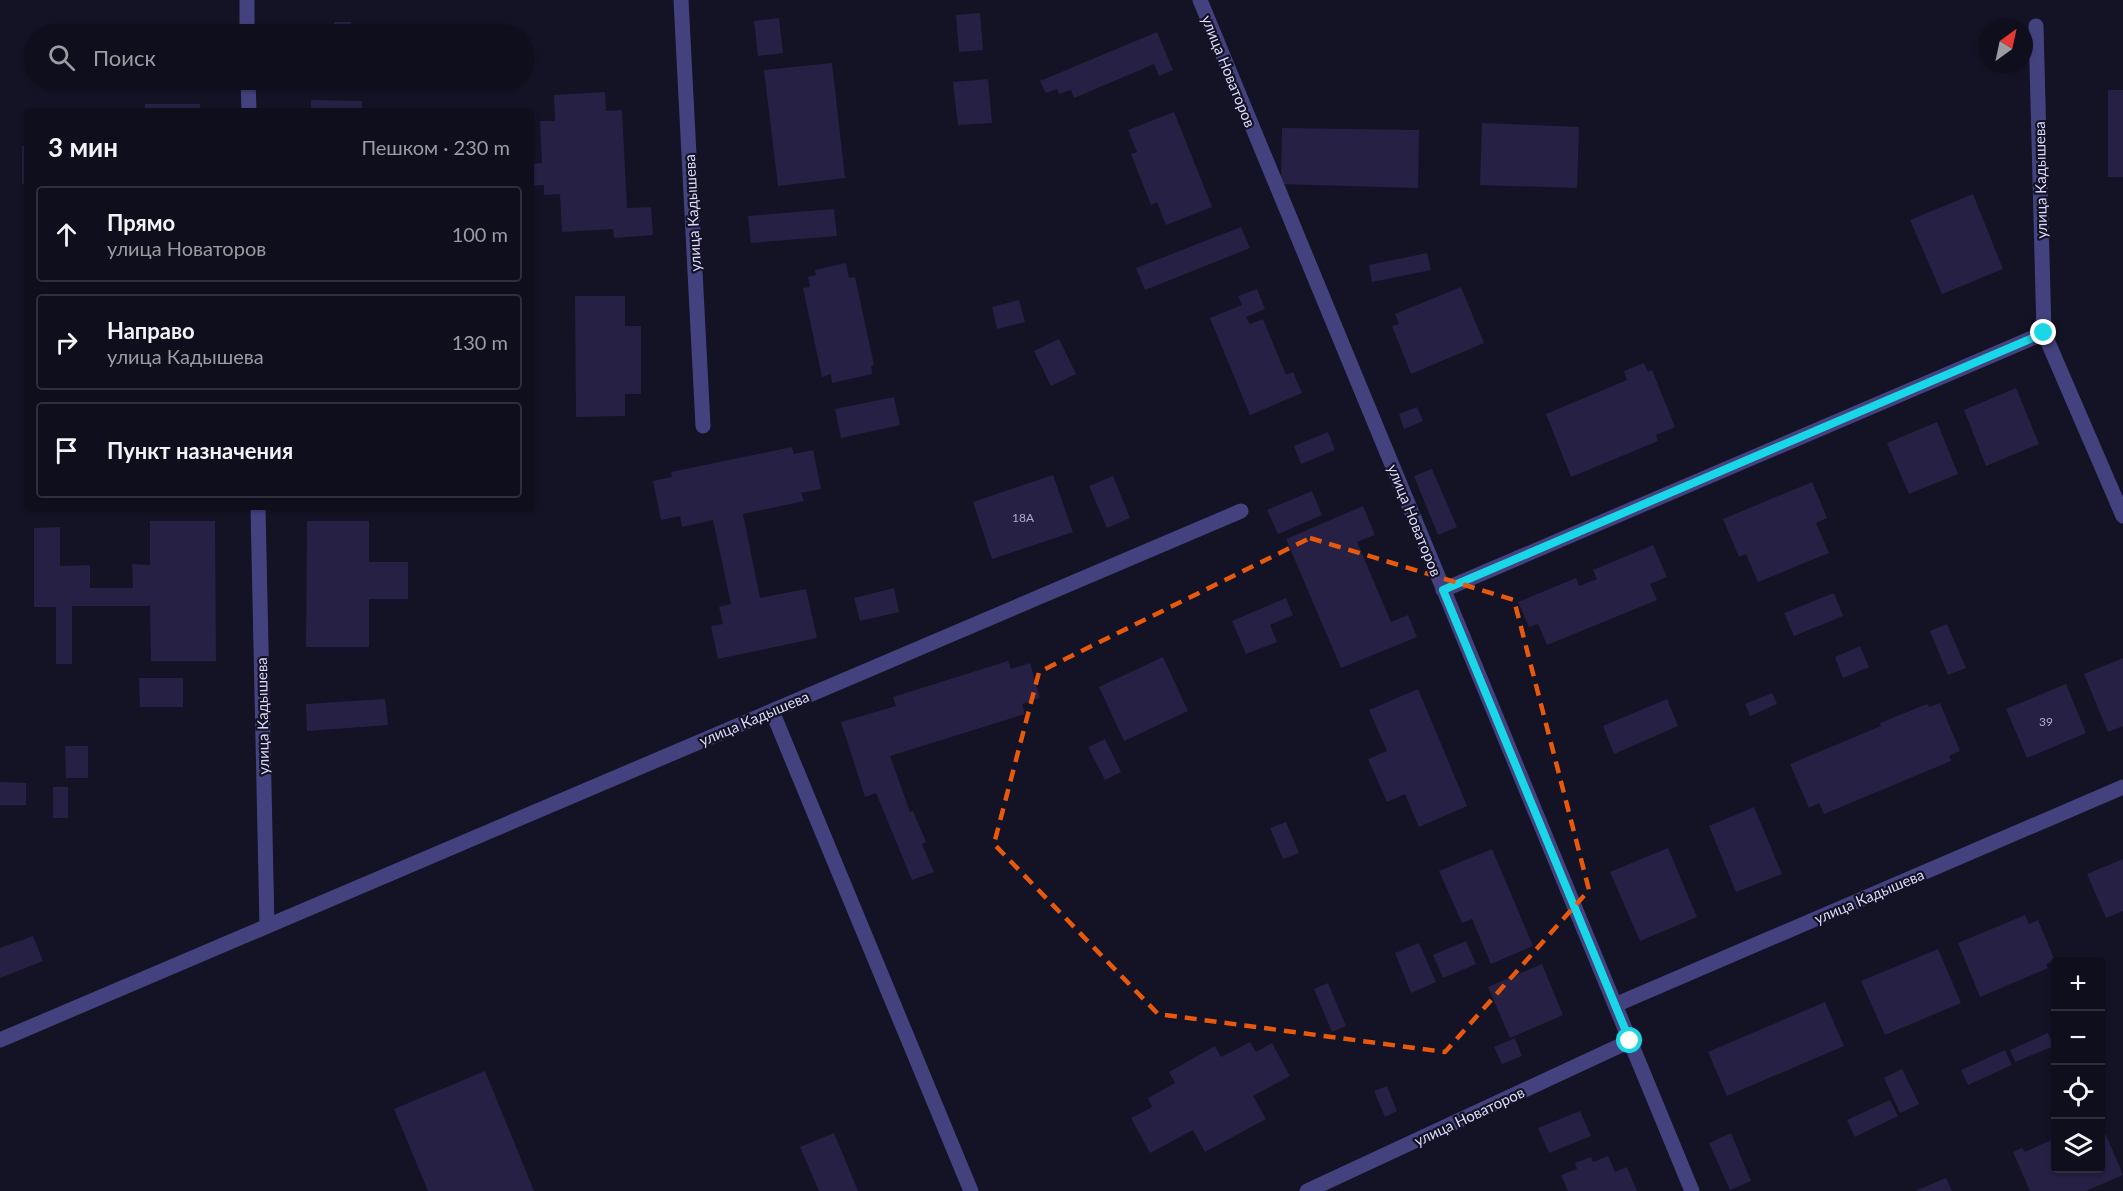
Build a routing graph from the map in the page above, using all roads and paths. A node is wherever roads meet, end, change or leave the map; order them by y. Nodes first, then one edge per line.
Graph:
1 (247, 0) edge
2 (681, 0) edge
3 (1200, 0) edge
4 (247, 24) edge
5 (2036, 26) dead end
6 (248, 90) edge
7 (249, 108) edge
8 (2044, 333) junction
9 (703, 426) dead end
10 (258, 510) edge
11 (1241, 511) dead end
12 (2123, 516) edge
13 (1443, 590) junction
14 (772, 711) junction
15 (2123, 787) edge
16 (267, 926) junction
17 (1615, 1005) junction
18 (0, 1040) edge
19 (1630, 1041) junction
20 (971, 1191) edge
21 (1307, 1191) edge
22 (1692, 1191) edge

1 - 4 street
2 - 9 street, улица Кадышева
3 - 13 street, улица Новаторов
5 - 8 street, улица Кадышева
6 - 7 street
8 - 12 street, улица Кадышева
8 - 13 street
10 - 16 street, улица Кадышева
11 - 14 street, улица Кадышева
13 - 17 street, улица Новаторов
14 - 16 street, улица Кадышева
14 - 20 street
15 - 17 street, улица Кадышева
16 - 18 street, улица Кадышева
17 - 19 street, улица Новаторов
19 - 21 street, улица Новаторов
19 - 22 street, улица Новаторов

